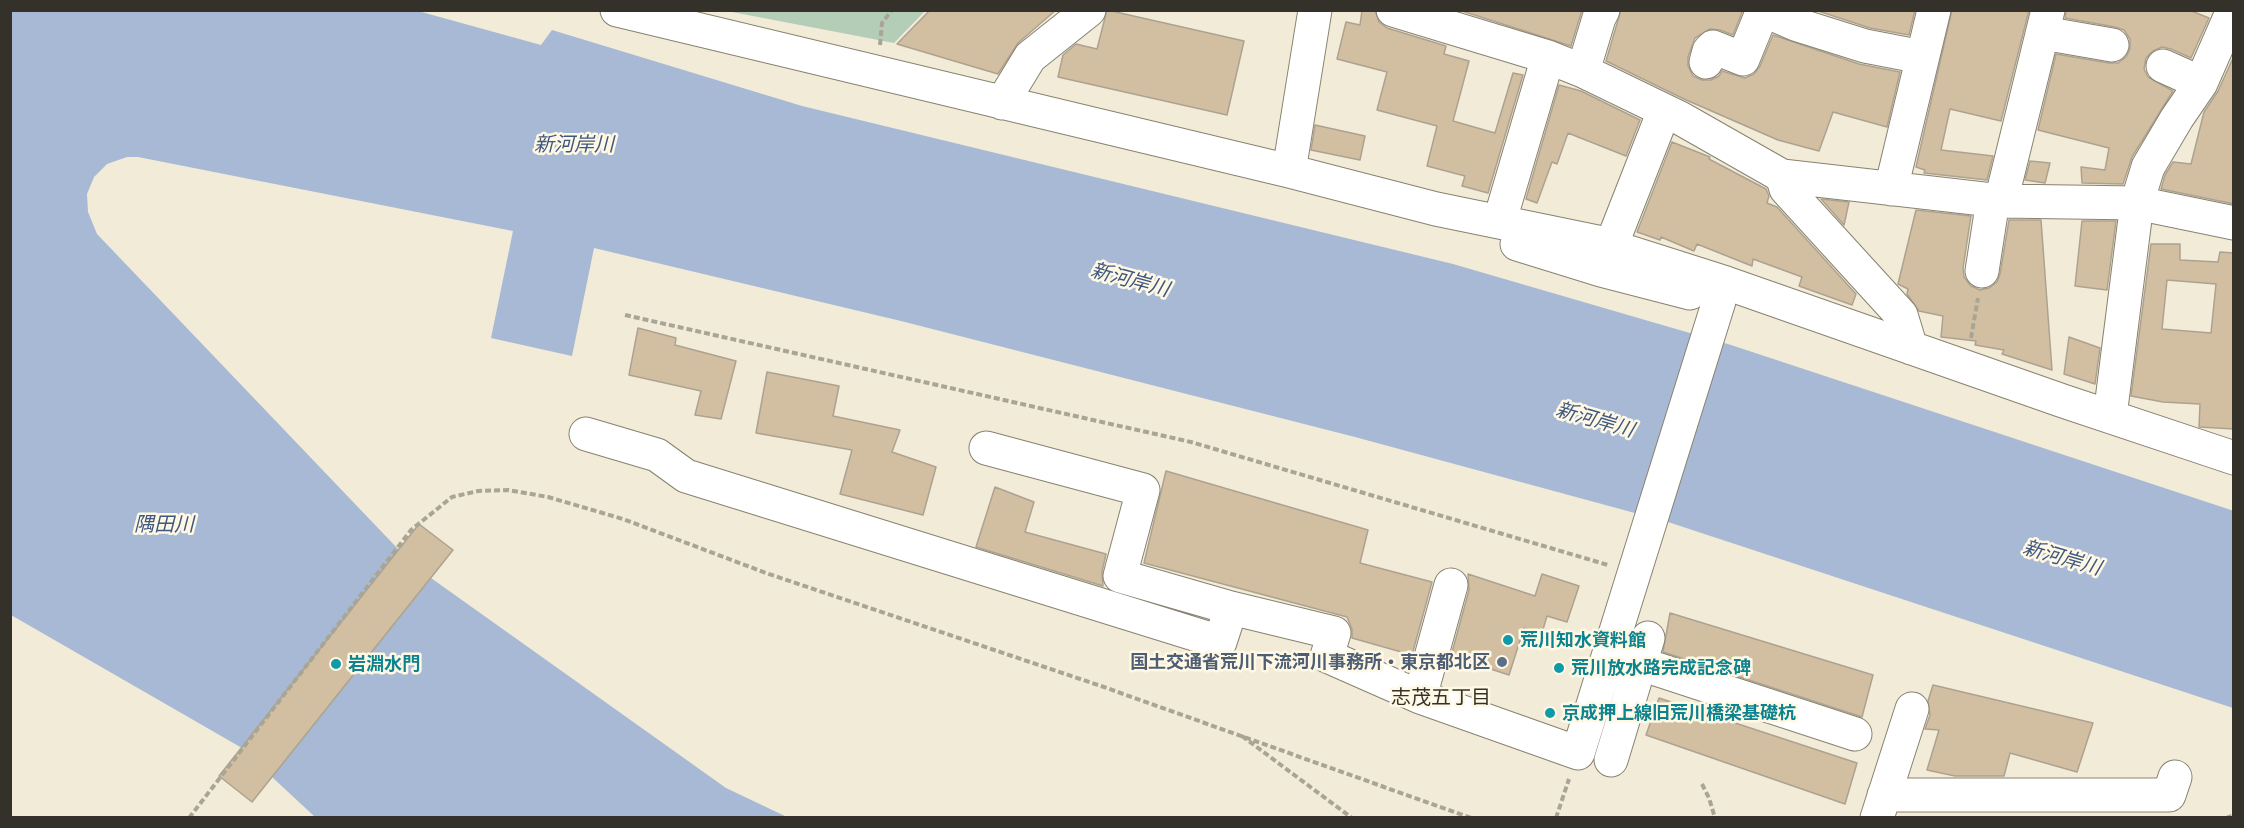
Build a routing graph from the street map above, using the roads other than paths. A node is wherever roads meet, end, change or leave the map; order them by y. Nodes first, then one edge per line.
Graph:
1 (617, 10) edge
2 (1089, 10) edge
3 (1315, 10) edge
4 (1393, 10) edge
5 (1603, 10) edge
6 (1763, 10) edge
7 (1934, 10) edge
8 (2234, 10) edge
9 (709, 21) edge
10 (2045, 22) edge
11 (2112, 45) dead end
12 (1548, 57) junction
13 (1922, 57) junction
14 (1706, 62) dead end
15 (2163, 66) dead end
16 (2216, 67) edge
17 (1583, 71) junction
18 (1002, 103) junction
19 (1664, 111) junction
20 (1289, 171) junction
21 (1782, 176) junction
22 (1891, 189) junction
23 (1997, 200) junction
24 (2137, 203) junction
25 (1437, 209) junction
26 (1500, 220) junction
27 (2234, 223) edge
28 (1611, 246) junction
29 (1982, 271) road end
30 (1719, 301) junction
31 (1911, 348) junction
32 (2063, 401) junction
33 (2110, 416) junction
34 (586, 434) dead end
35 (986, 448) dead end
36 (2234, 458) edge
37 (1451, 585) dead end
38 (1231, 608) junction
39 (1613, 641) junction
40 (1644, 652) junction
41 (1420, 697) junction
42 (1912, 709) dead end
43 (1855, 734) dead end
44 (1611, 760) dead end
45 (2175, 777) dead end
46 (1880, 806) edge

1 - 9 street
2 - 18 street
3 - 20 street
4 - 12 street
5 - 17 street
6 - 13 street
6 - 14 street
7 - 13 street
8 - 16 street
9 - 18 street
10 - 11 street
10 - 23 street
12 - 17 street
12 - 26 street
13 - 22 street
15 - 16 street
16 - 24 street
17 - 19 street
18 - 20 street
19 - 21 street
19 - 28 street
20 - 25 street
21 - 22 street
21 - 31 street
22 - 23 street
23 - 24 street
23 - 29 street
24 - 27 street
24 - 33 street
25 - 26 street
25 - 30 street
26 - 28 street
28 - 31 street
30 - 32 street
30 - 39 street
31 - 32 street
32 - 33 street
33 - 36 street
34 - 38 street
35 - 38 street
37 - 41 street
38 - 41 street
39 - 40 street
39 - 41 street
40 - 43 street
40 - 44 street
42 - 46 street
45 - 46 street

